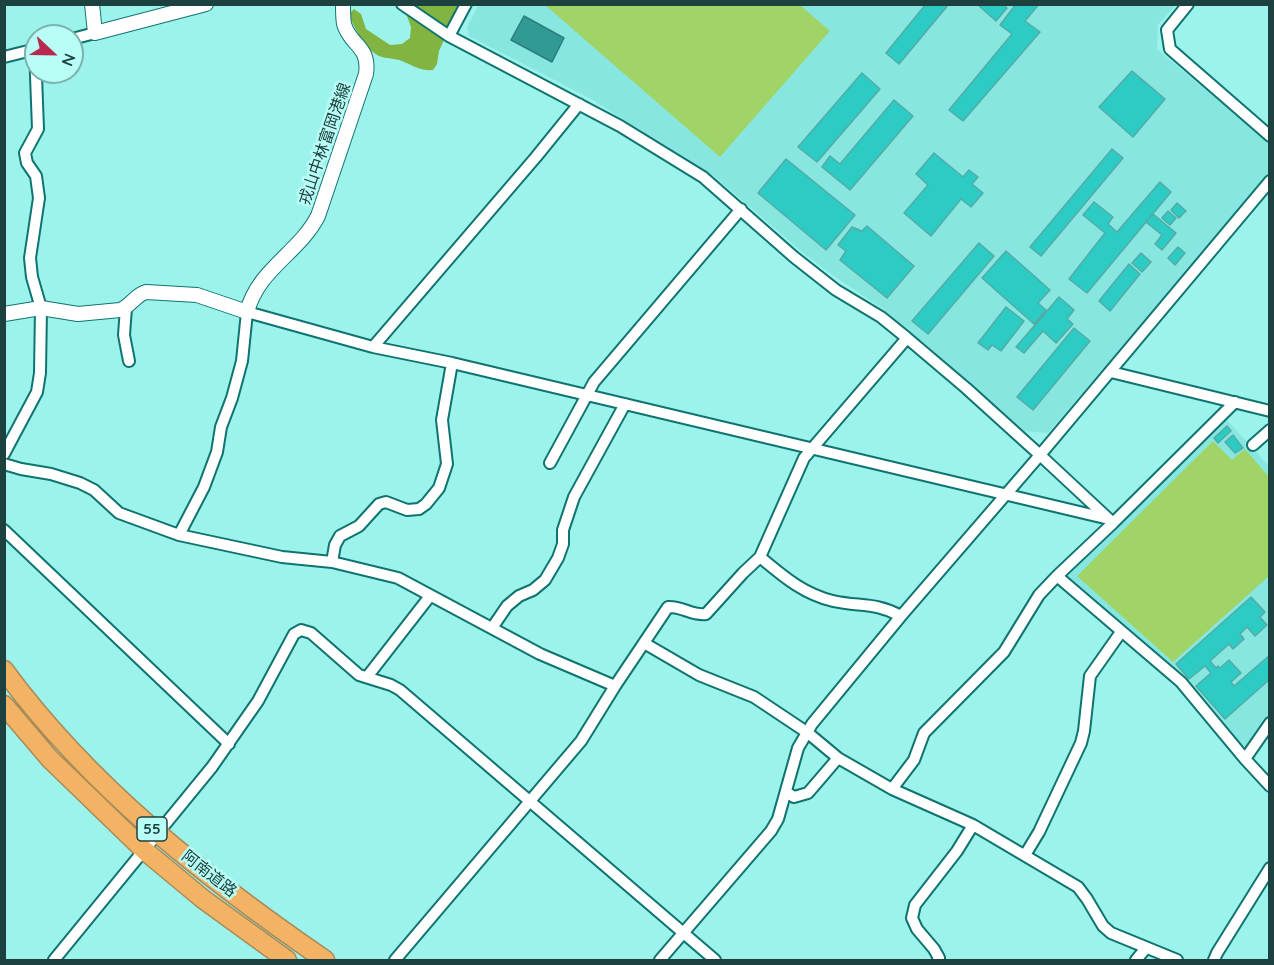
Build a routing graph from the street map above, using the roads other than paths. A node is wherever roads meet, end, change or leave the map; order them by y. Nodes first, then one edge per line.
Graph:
1 (92, 4) edge
2 (206, 4) edge
3 (343, 4) edge
4 (402, 4) edge
5 (466, 4) edge
6 (1188, 4) edge
7 (95, 33) junction
8 (84, 36) edge
9 (449, 36) junction
10 (24, 52) edge
11 (4, 57) edge
12 (37, 84) edge
13 (579, 104) junction
14 (1269, 136) edge
15 (1269, 181) edge
16 (741, 209) junction
17 (42, 308) junction
18 (126, 308) junction
19 (247, 312) junction
20 (4, 314) edge
21 (907, 338) junction
22 (374, 347) junction
23 (129, 361) dead end
24 (452, 363) junction
25 (1111, 372) junction
26 (586, 395) junction
27 (1235, 402) junction
28 (625, 404) junction
29 (1269, 411) edge
30 (1269, 430) edge
31 (1253, 445) dead end
32 (812, 449) junction
33 (4, 454) edge
34 (1040, 455) junction
35 (550, 463) dead end
36 (4, 464) edge
37 (1005, 496) junction
38 (1111, 521) junction
39 (4, 531) edge
40 (179, 535) junction
41 (760, 557) junction
42 (332, 562) junction
43 (1057, 576) junction
44 (430, 596) junction
45 (901, 616) junction
46 (492, 628) junction
47 (1121, 632) junction
48 (644, 642) junction
49 (4, 670) edge
50 (367, 677) junction
51 (615, 686) junction
52 (4, 705) edge
53 (1269, 723) edge
54 (808, 733) junction
55 (229, 744) junction
56 (838, 758) junction
57 (1245, 759) junction
58 (1269, 786) edge
59 (892, 789) junction
60 (786, 792) junction
61 (531, 801) junction
62 (973, 825) junction
63 (157, 834) junction
64 (144, 850) junction
65 (1024, 855) junction
66 (1269, 868) edge
67 (683, 933) junction
68 (1146, 948) junction
69 (54, 960) edge
70 (287, 960) edge
71 (325, 960) edge
72 (395, 960) edge
73 (660, 960) edge
74 (715, 960) edge
75 (938, 960) edge
76 (1136, 960) edge
77 (1177, 960) edge
78 (1214, 960) edge

1 - 7 main road
2 - 7 main road
3 - 19 main road, 戎山中林富岡港線
4 - 9 street
5 - 9 street
6 - 14 street
7 - 8 street
9 - 13 street
10 - 11 street
12 - 17 street
13 - 16 street
13 - 22 street
15 - 25 street
16 - 21 street
16 - 26 street
17 - 18 main road
17 - 20 main road
17 - 33 street
18 - 19 main road
18 - 23 street
19 - 22 street
19 - 40 street
21 - 32 street
21 - 34 street
22 - 24 street
24 - 26 street
24 - 42 street
25 - 27 street
25 - 34 street
26 - 28 street
26 - 35 street
27 - 29 street
27 - 38 street
28 - 32 street
28 - 46 street
30 - 31 street
32 - 37 street
32 - 41 street
34 - 37 street
34 - 38 street
36 - 40 street
37 - 38 street
37 - 45 street
38 - 43 street
39 - 55 street
40 - 42 street
41 - 45 street
41 - 48 street
42 - 44 street
43 - 47 street
43 - 59 street
44 - 46 street
44 - 50 street
45 - 54 street
46 - 51 street
47 - 57 street
47 - 65 street
48 - 51 street
48 - 54 street
49 - 63 highway, 阿南道路 / 55
50 - 55 street
50 - 61 street
51 - 61 street
52 - 64 highway, 阿南道路 / 55
53 - 57 street
54 - 56 street
54 - 60 street
55 - 63 street
56 - 59 street
56 - 60 street
57 - 58 street
59 - 62 street
60 - 67 street
61 - 67 street
61 - 72 street
62 - 65 street
62 - 75 street
63 - 64 street
63 - 71 highway, 阿南道路 / 55
64 - 69 street
64 - 70 highway, 阿南道路 / 55
65 - 68 street
66 - 78 street
67 - 73 street
67 - 74 street
68 - 76 street
68 - 77 street

